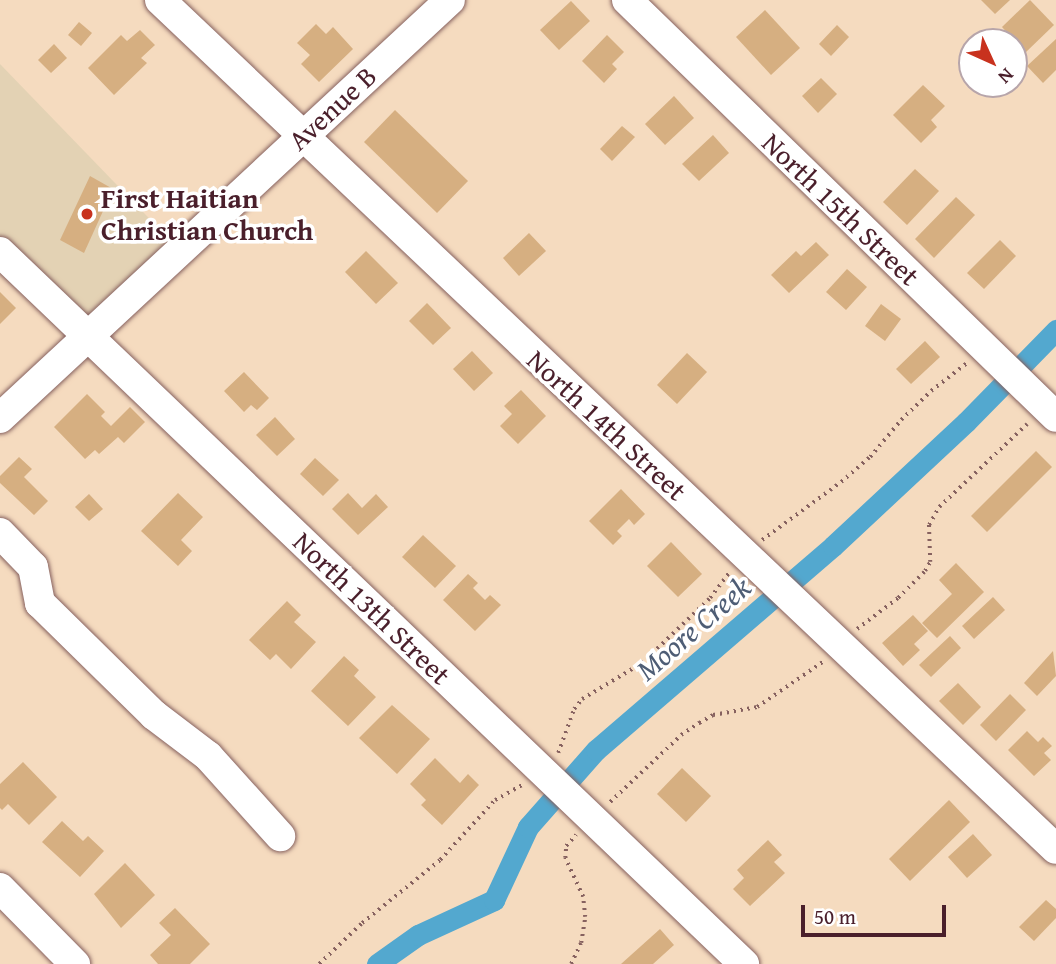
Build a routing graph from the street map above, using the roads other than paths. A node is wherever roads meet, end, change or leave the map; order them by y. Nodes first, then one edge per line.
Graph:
1 (160, 0) edge
2 (450, 0) edge
3 (627, 0) edge
4 (302, 136) junction
5 (0, 252) edge
6 (89, 338) junction
7 (1045, 407) edge
8 (0, 418) edge
9 (0, 533) edge
10 (281, 836) dead end
11 (1056, 849) edge
12 (0, 888) edge
13 (75, 964) edge
14 (744, 964) edge

1 - 4 street, North 14th Street
2 - 4 street, Avenue B
3 - 7 street, North 15th Street
4 - 6 street, Avenue B
4 - 11 street, North 14th Street
5 - 6 street, North 13th Street
6 - 8 street, Avenue B
6 - 14 street, North 13th Street
9 - 10 street
12 - 13 street

